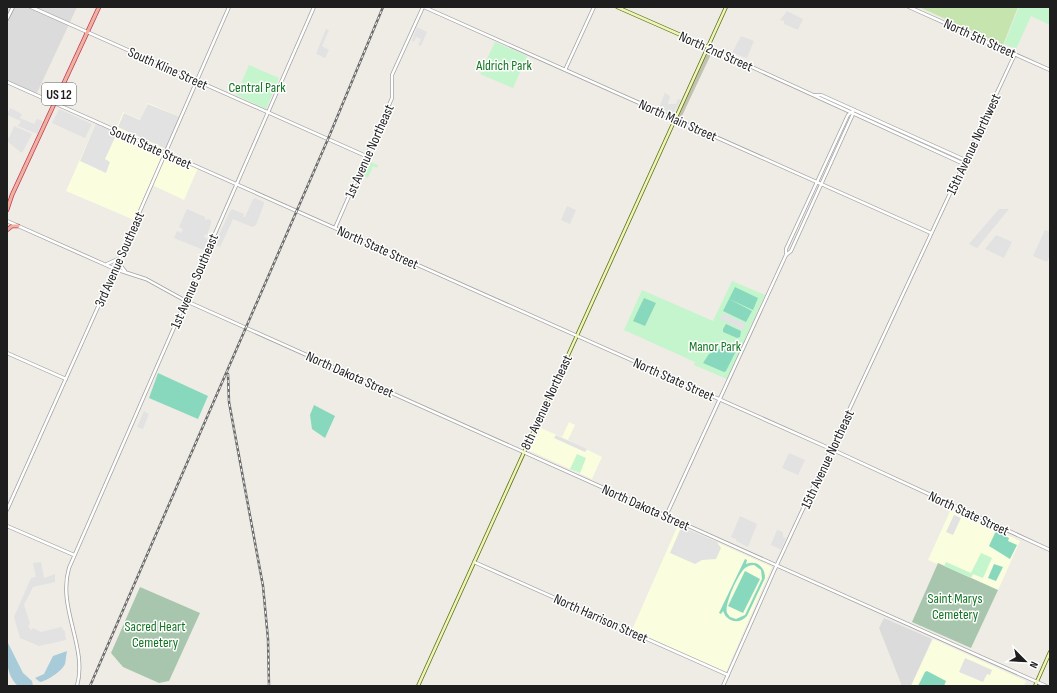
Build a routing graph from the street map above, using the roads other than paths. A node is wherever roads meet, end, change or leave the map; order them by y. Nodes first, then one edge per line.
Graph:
1 (13, 7) edge
2 (32, 7) edge
3 (99, 7) edge
4 (229, 7) edge
5 (314, 7) edge
6 (423, 7) edge
7 (594, 7) edge
8 (617, 7) edge
9 (726, 7) edge
10 (909, 7) edge
11 (7, 19) edge
12 (88, 32) junction
13 (708, 47) junction
14 (1015, 54) junction
15 (565, 70) junction
16 (1050, 70) edge
17 (197, 81) junction
18 (7, 82) edge
19 (815, 95) junction
20 (55, 103) junction
21 (854, 110) junction
22 (268, 113) junction
23 (851, 114) junction
24 (675, 119) junction
25 (165, 153) junction
26 (366, 156) junction
27 (966, 160) junction
28 (964, 164) junction
29 (817, 182) junction
30 (821, 184) junction
31 (236, 185) junction
32 (7, 210) edge
33 (296, 211) joint
34 (7, 221) edge
35 (18, 226) junction
36 (335, 228) junction
37 (7, 230) edge
38 (932, 233) junction
39 (786, 254) junction
40 (120, 258) junction
41 (105, 264) junction
42 (115, 269) junction
43 (128, 273) junction
44 (186, 301) junction
45 (576, 336) junction
46 (7, 353) edge
47 (66, 379) junction
48 (720, 400) junction
49 (831, 449) junction
50 (523, 452) junction
51 (7, 510) edge
52 (666, 516) junction
53 (7, 526) edge
54 (1050, 550) edge
55 (74, 555) junction
56 (474, 562) junction
57 (777, 566) junction
58 (1050, 652) edge
59 (728, 675) junction
60 (1037, 682) junction
61 (77, 686) edge
62 (418, 686) edge
63 (723, 686) edge
64 (1035, 686) edge
65 (1046, 686) edge

1 - 11 street
2 - 12 street, South Kline Street
3 - 12 highway, US 12
4 - 17 street, 3rd Avenue Southeast
5 - 22 street, 1st Avenue Southeast
6 - 15 street, North Main Street
6 - 26 street, 1st Avenue Northeast
7 - 15 street
8 - 13 main road, North 2nd Street
9 - 13 main road, 8th Avenue Northeast
10 - 14 street, North 5th Street
12 - 17 street, South Kline Street
12 - 20 highway, US 12
13 - 19 street, North 2nd Street
13 - 24 main road, 8th Avenue Northeast
14 - 16 street, North 5th Street
14 - 27 street, 15th Avenue Northwest
15 - 24 street, North Main Street
17 - 22 street, South Kline Street
17 - 25 street, 3rd Avenue Southeast
18 - 20 street, South State Street
19 - 21 street, North 2nd Street
19 - 23 street, North 2nd Street
20 - 25 street, South State Street
20 - 32 highway, US 12
21 - 23 street
21 - 27 street, North 2nd Street
22 - 26 street, South Kline Street
22 - 31 street, 1st Avenue Southeast
23 - 28 street, North 2nd Street
23 - 29 street
23 - 30 street
24 - 29 street, North Main Street
24 - 45 main road, 8th Avenue Northeast
25 - 31 street, South State Street
25 - 40 street, 3rd Avenue Southeast
26 - 36 street, 1st Avenue Northeast
27 - 28 street, 15th Avenue Northwest
28 - 38 street, 15th Avenue Northwest
29 - 30 street, North Main Street
29 - 39 street
30 - 38 street, North Main Street
30 - 39 street
31 - 33 street, South State Street
31 - 44 street, 1st Avenue Southeast
33 - 36 street, North State Street
34 - 35 street, North Dakota Street
35 - 37 highway
35 - 41 street, North Dakota Street
36 - 45 street, North State Street
38 - 49 street, 15th Avenue Northeast
39 - 48 street
40 - 41 street
40 - 42 street, 3rd Avenue Southeast
40 - 43 street
41 - 42 street, North Dakota Street
42 - 43 street, North Dakota Street
42 - 47 street, 3rd Avenue Southeast
43 - 44 street, North Dakota Street
44 - 50 street, North Dakota Street
44 - 55 street, 1st Avenue Southeast
45 - 48 street, North State Street
45 - 50 main road, 8th Avenue Northeast
46 - 47 street
47 - 51 street, 3rd Avenue Southeast
48 - 49 street, North State Street
48 - 52 street
49 - 54 street, North State Street
49 - 57 street, 15th Avenue Northeast
50 - 52 street, North Dakota Street
50 - 56 main road, 8th Avenue Northeast
52 - 57 street, North Dakota Street
53 - 55 street
55 - 61 street, 1st Avenue Southeast
56 - 59 street, North Harrison Street
56 - 62 main road, 8th Avenue Northeast
57 - 59 street, 15th Avenue Northeast
57 - 60 street, North Dakota Street
58 - 60 main road
59 - 63 street, 15th Avenue Northeast
60 - 64 main road
60 - 65 street, North Dakota Street

